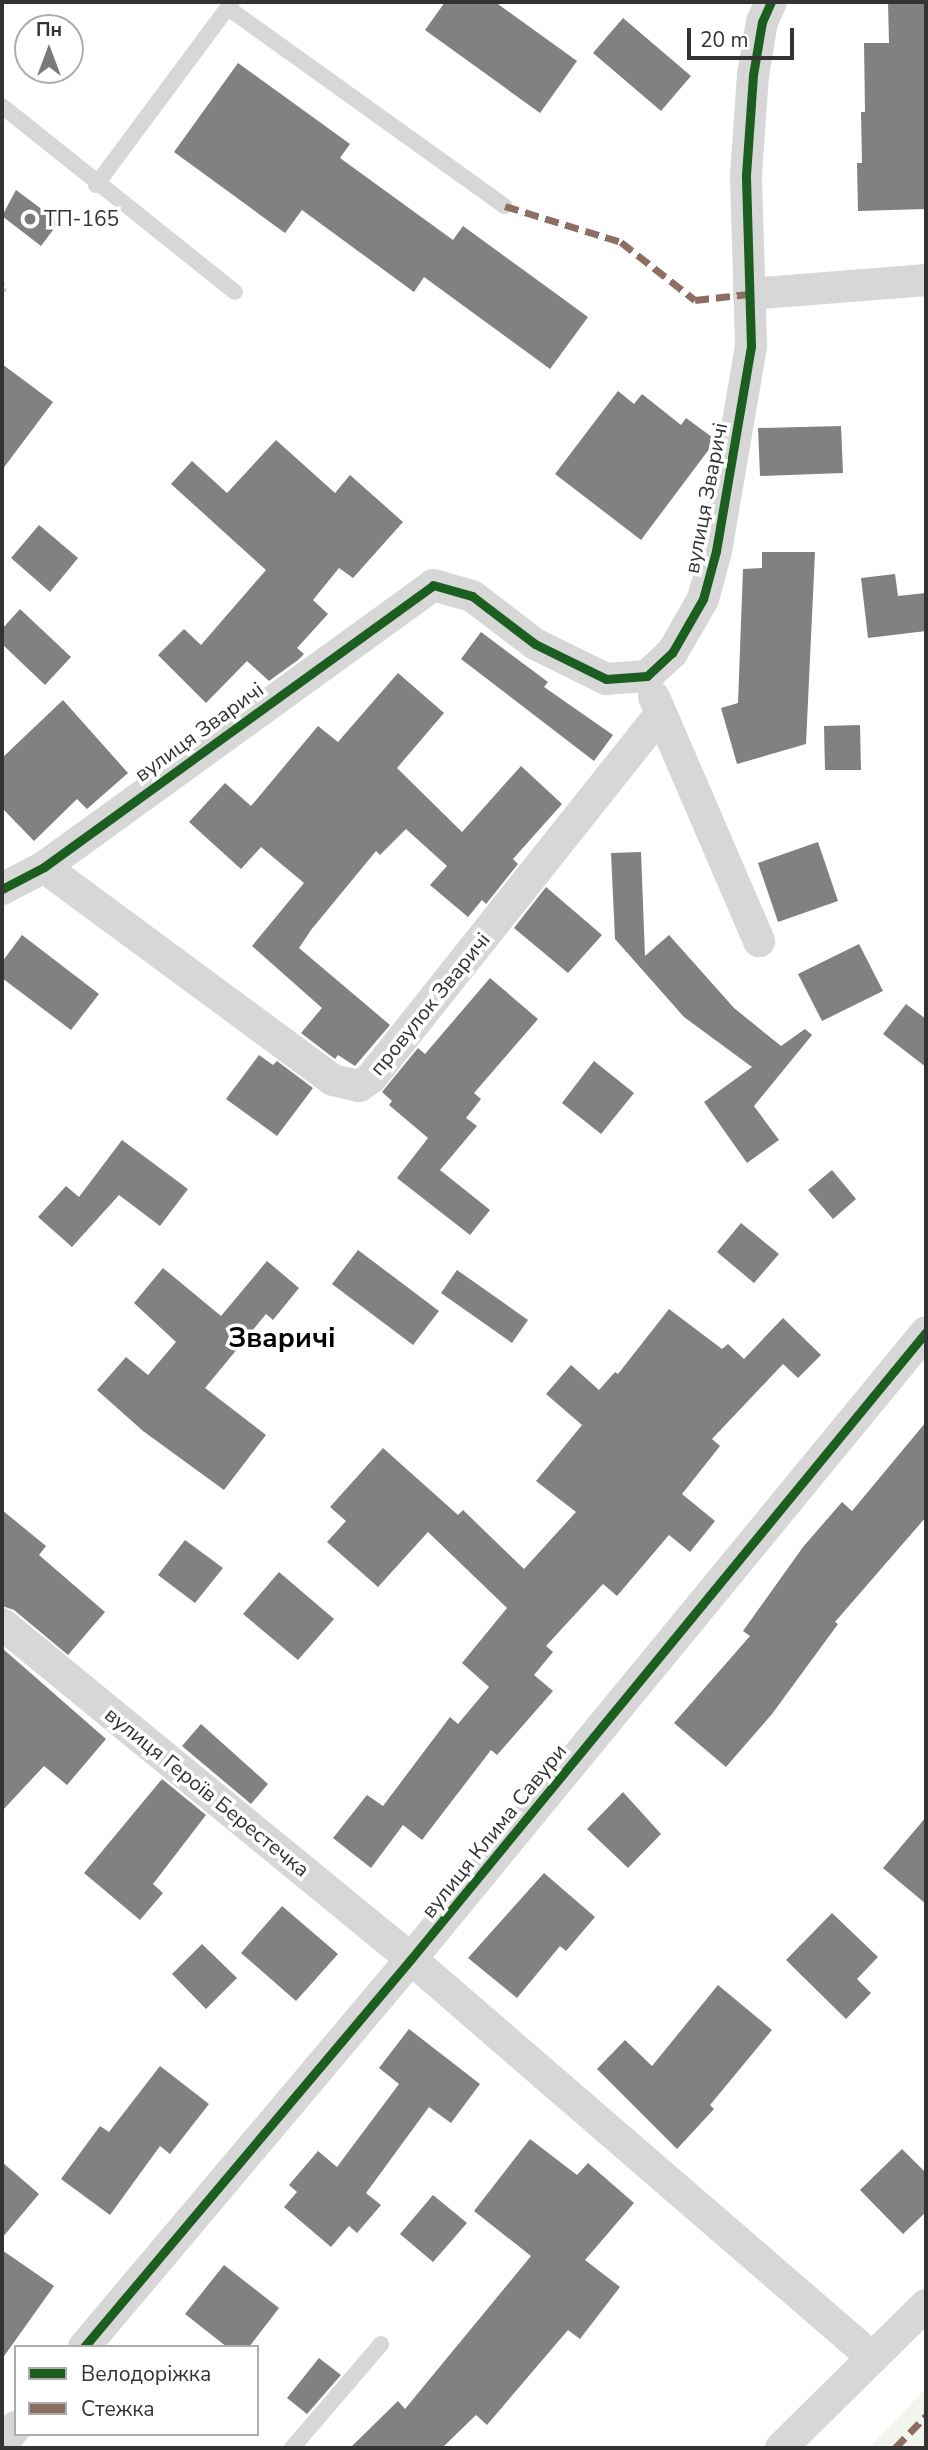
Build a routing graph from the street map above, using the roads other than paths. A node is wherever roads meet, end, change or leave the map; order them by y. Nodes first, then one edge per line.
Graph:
1 (771, 2) edge
2 (230, 5) edge
3 (2, 106) edge
4 (96, 185) junction
5 (505, 206) dead end
6 (926, 280) edge
7 (235, 292) dead end
8 (749, 294) junction
9 (647, 676) junction
10 (660, 715) junction
11 (44, 867) junction
12 (2, 889) edge
13 (759, 941) dead end
14 (926, 1332) edge
15 (2, 1625) edge
16 (411, 1959) junction
17 (926, 2305) edge
18 (381, 2344) dead end
19 (86, 2345) edge
20 (873, 2358) junction
21 (14, 2429) edge
22 (2, 2444) edge
23 (292, 2448) edge
24 (780, 2448) edge

1 - 8 street, вулиця Зваричі
2 - 4 lane
2 - 5 lane
3 - 4 lane
4 - 7 lane
6 - 8 street
8 - 9 street, вулиця Зваричі
9 - 10 street
9 - 11 street, вулиця Зваричі
10 - 11 street, провулок Зваричі
10 - 13 street
11 - 12 street, вулиця Зваричі
14 - 16 street, вулиця Клима Савури
15 - 16 street, вулиця Героїв Берестечка
16 - 19 street, вулиця Клима Савури
16 - 20 street, вулиця Героїв Берестечка
17 - 20 street
18 - 23 lane
20 - 24 street
21 - 22 street

